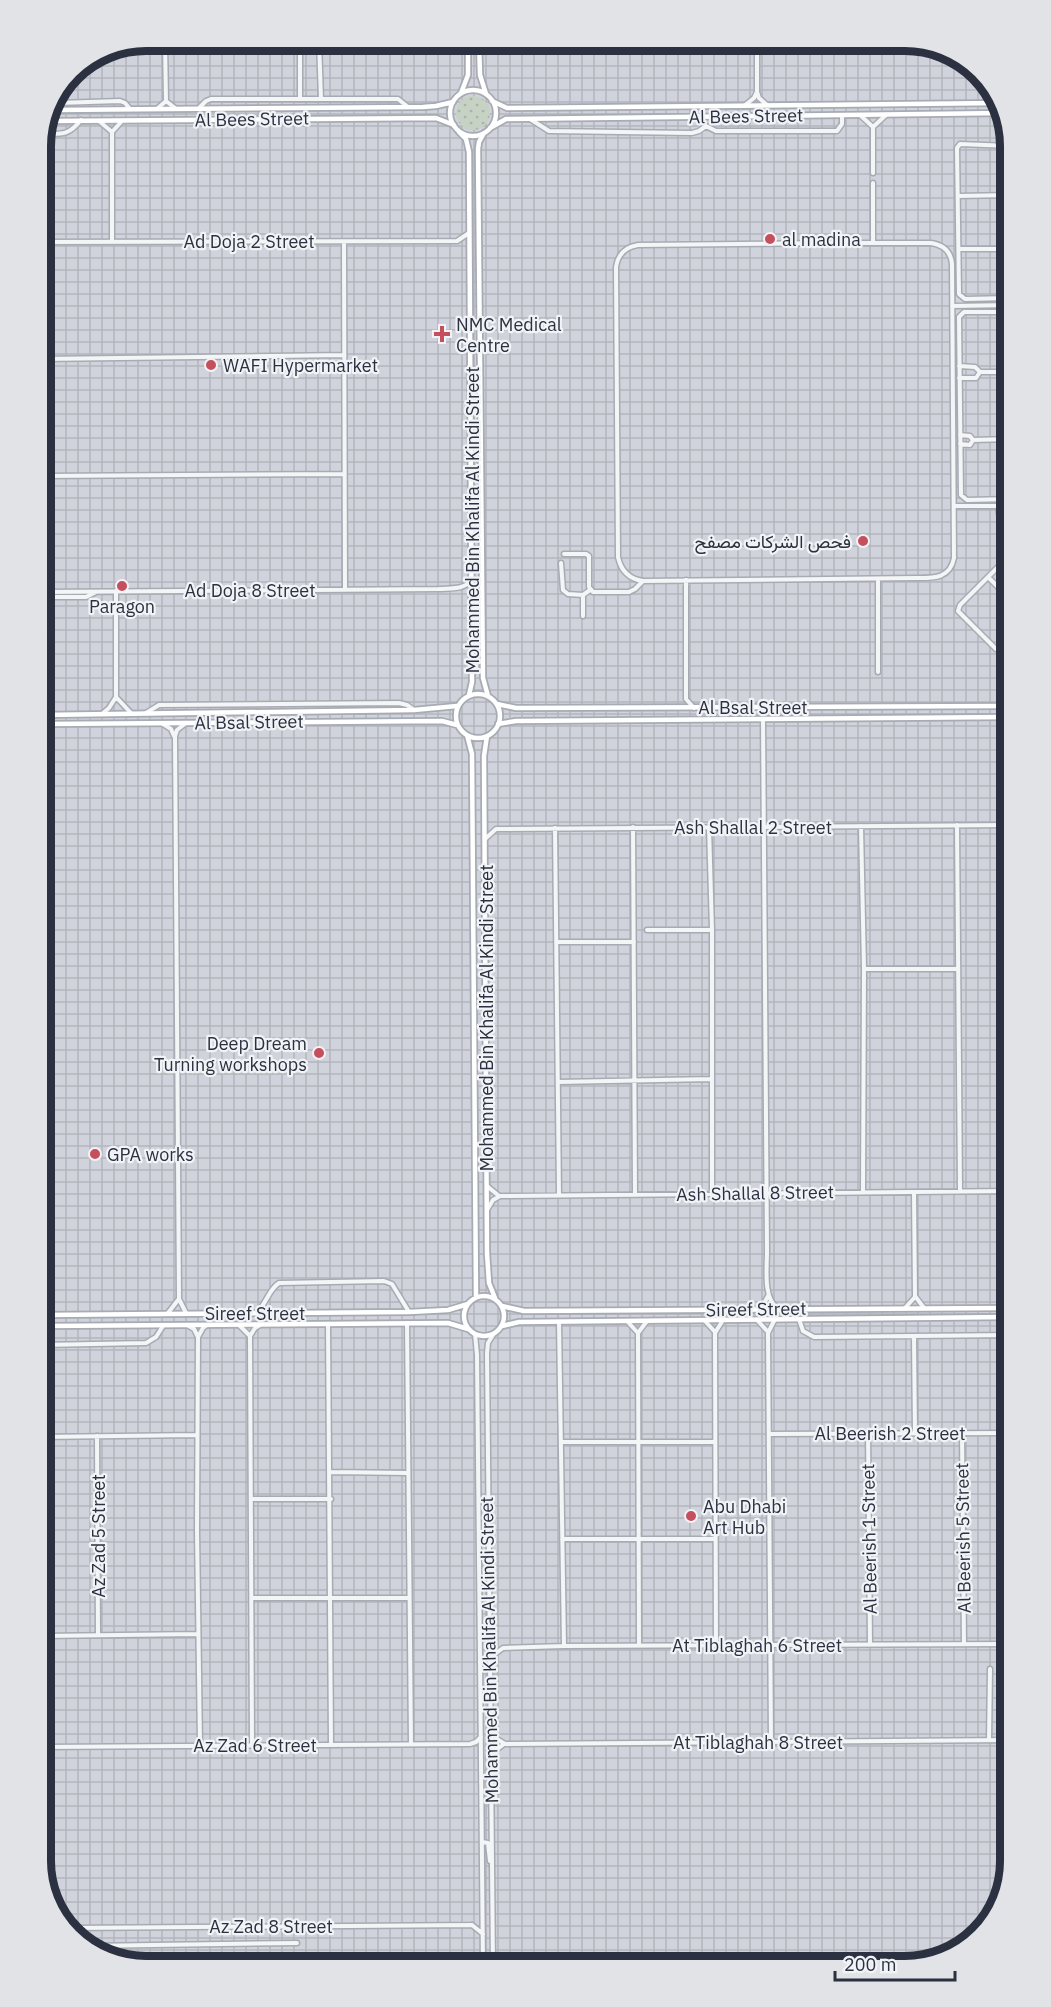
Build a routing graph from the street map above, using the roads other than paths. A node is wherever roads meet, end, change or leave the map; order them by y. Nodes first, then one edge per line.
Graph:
1 (165, 51) edge
2 (300, 51) edge
3 (319, 51) edge
4 (468, 51) edge
5 (479, 51) edge
6 (757, 51) edge
7 (757, 92) junction
8 (461, 93) junction
9 (486, 94) junction
10 (300, 99) junction
11 (321, 99) junction
12 (166, 101) junction
13 (492, 101) junction
14 (453, 102) junction
15 (62, 103) edge
16 (990, 104) edge
17 (766, 105) junction
18 (744, 106) junction
19 (200, 107) junction
20 (408, 107) junction
21 (158, 108) junction
22 (175, 108) junction
23 (59, 110) edge
24 (131, 110) junction
25 (994, 113) edge
26 (886, 114) junction
27 (842, 115) junction
28 (859, 115) junction
29 (706, 116) junction
30 (530, 118) junction
31 (81, 120) junction
32 (97, 120) junction
33 (126, 120) junction
34 (54, 121) edge
35 (453, 125) junction
36 (706, 126) junction
37 (873, 127) junction
38 (490, 128) junction
39 (112, 132) junction
40 (459, 132) junction
41 (484, 133) junction
42 (52, 134) edge
43 (1000, 145) edge
44 (873, 173) dead end
45 (873, 183) dead end
46 (1000, 194) edge
47 (958, 196) junction
48 (471, 232) junction
49 (112, 240) junction
50 (457, 240) junction
51 (51, 242) edge
52 (344, 242) junction
53 (873, 243) junction
54 (471, 249) junction
55 (959, 249) junction
56 (1000, 249) edge
57 (1000, 298) edge
58 (952, 306) junction
59 (1000, 306) edge
60 (1000, 312) edge
61 (344, 355) junction
62 (51, 359) edge
63 (959, 366) junction
64 (980, 372) junction
65 (1000, 372) edge
66 (959, 378) junction
67 (960, 435) junction
68 (1000, 439) edge
69 (973, 440) junction
70 (960, 444) junction
71 (344, 474) junction
72 (51, 476) edge
73 (1000, 499) edge
74 (954, 506) junction
75 (998, 506) joint
76 (1000, 521) edge
77 (564, 554) dead end
78 (561, 563) dead end
79 (1000, 566) edge
80 (988, 577) junction
81 (473, 578) junction
82 (633, 579) junction
83 (878, 579) junction
84 (686, 580) junction
85 (643, 581) junction
86 (459, 588) junction
87 (1000, 588) edge
88 (345, 589) junction
89 (590, 590) junction
90 (635, 590) junction
91 (97, 591) junction
92 (116, 591) junction
93 (51, 592) edge
94 (583, 595) junction
95 (51, 597) edge
96 (473, 598) junction
97 (583, 616) dead end
98 (1000, 649) edge
99 (878, 672) dead end
100 (469, 695) junction
101 (488, 696) junction
102 (116, 697) junction
103 (686, 699) junction
104 (497, 704) junction
105 (457, 706) junction
106 (1000, 706) edge
107 (678, 708) junction
108 (695, 708) junction
109 (131, 713) junction
110 (102, 714) junction
111 (51, 715) edge
112 (1000, 717) edge
113 (762, 718) junction
114 (186, 722) junction
115 (160, 723) junction
116 (51, 724) edge
117 (498, 724) junction
118 (457, 725) junction
119 (467, 735) junction
120 (175, 736) junction
121 (487, 736) junction
122 (484, 819) junction
123 (957, 825) junction
124 (1000, 825) edge
125 (861, 826) junction
126 (633, 827) junction
127 (709, 827) junction
128 (762, 827) junction
129 (555, 828) junction
130 (496, 829) junction
131 (484, 840) junction
132 (647, 930) dead end
133 (712, 930) junction
134 (556, 942) junction
135 (634, 942) junction
136 (864, 969) junction
137 (957, 969) junction
138 (711, 1079) junction
139 (635, 1081) junction
140 (558, 1082) junction
141 (487, 1186) junction
142 (960, 1191) junction
143 (1000, 1191) edge
144 (863, 1192) junction
145 (914, 1192) junction
146 (766, 1193) junction
147 (635, 1194) junction
148 (712, 1194) junction
149 (559, 1195) junction
150 (500, 1196) junction
151 (487, 1210) junction
152 (768, 1295) junction
153 (915, 1296) junction
154 (476, 1297) junction
155 (495, 1298) junction
156 (179, 1299) junction
157 (468, 1304) junction
158 (502, 1306) junction
159 (905, 1308) junction
160 (924, 1308) junction
161 (1000, 1308) edge
162 (761, 1309) junction
163 (778, 1309) junction
164 (410, 1312) junction
165 (168, 1313) junction
166 (186, 1313) junction
167 (255, 1313) junction
168 (51, 1315) edge
169 (1000, 1317) edge
170 (775, 1319) junction
171 (799, 1319) junction
172 (705, 1320) junction
173 (723, 1320) junction
174 (757, 1320) junction
175 (627, 1321) junction
176 (647, 1321) junction
177 (559, 1322) junction
178 (407, 1323) junction
179 (328, 1324) junction
180 (187, 1325) junction
181 (207, 1325) junction
182 (239, 1325) junction
183 (260, 1325) junction
184 (51, 1326) edge
185 (163, 1326) junction
186 (502, 1326) junction
187 (468, 1329) junction
188 (638, 1333) junction
189 (715, 1333) junction
190 (768, 1333) junction
191 (475, 1334) junction
192 (493, 1335) junction
193 (1000, 1335) edge
194 (250, 1336) junction
195 (198, 1337) junction
196 (914, 1338) junction
197 (51, 1345) edge
198 (1000, 1432) edge
199 (868, 1433) junction
200 (915, 1433) junction
201 (962, 1433) junction
202 (769, 1434) junction
203 (196, 1435) junction
204 (97, 1436) junction
205 (51, 1437) edge
206 (638, 1441) junction
207 (561, 1442) junction
208 (714, 1442) junction
209 (331, 1472) junction
210 (408, 1473) junction
211 (251, 1499) junction
212 (331, 1499) junction
213 (562, 1539) junction
214 (638, 1539) junction
215 (715, 1539) junction
216 (252, 1598) junction
217 (331, 1598) junction
218 (409, 1598) junction
219 (198, 1634) junction
220 (98, 1635) junction
221 (51, 1636) edge
222 (491, 1639) junction
223 (716, 1644) junction
224 (770, 1644) junction
225 (870, 1644) junction
226 (964, 1644) junction
227 (1000, 1644) edge
228 (639, 1645) junction
229 (564, 1646) junction
230 (503, 1648) junction
231 (491, 1657) junction
232 (990, 1670) dead end
233 (481, 1735) junction
234 (491, 1736) junction
235 (990, 1740) junction
236 (1000, 1740) edge
237 (771, 1741) junction
238 (331, 1744) junction
239 (411, 1744) junction
240 (470, 1744) junction
241 (505, 1744) junction
242 (200, 1745) junction
243 (252, 1745) junction
244 (51, 1747) edge
245 (481, 1753) junction
246 (491, 1754) junction
247 (482, 1842) junction
248 (492, 1864) junction
249 (483, 1916) junction
250 (472, 1925) junction
251 (79, 1928) edge
252 (483, 1935) junction
253 (297, 1943) dead end
254 (105, 1947) edge
255 (483, 1956) edge
256 (492, 1956) edge

1 - 12 street
2 - 10 street
3 - 11 street
4 - 8 main road
5 - 9 main road
6 - 7 street
7 - 17 street
7 - 18 street
8 - 9 main road
8 - 14 main road
9 - 13 main road
10 - 11 street
10 - 19 street
11 - 20 street
12 - 21 street
12 - 22 street
13 - 18 main road, Al Bees Street
13 - 38 main road
14 - 20 main road, Al Bees Street
14 - 35 main road
15 - 24 street
16 - 17 main road, Al Bees Street
17 - 18 main road, Al Bees Street
19 - 20 main road, Al Bees Street
19 - 22 main road, Al Bees Street
21 - 22 main road, Al Bees Street
21 - 24 main road, Al Bees Street
23 - 24 main road, Al Bees Street
25 - 26 main road, Al Bees Street
26 - 28 main road, Al Bees Street
26 - 37 street
27 - 28 main road, Al Bees Street
27 - 29 main road, Al Bees Street
27 - 36 street
28 - 37 street
29 - 30 main road, Al Bees Street
29 - 36 street
30 - 36 street
30 - 38 main road, Al Bees Street
31 - 32 main road, Al Bees Street
31 - 34 main road, Al Bees Street
31 - 42 street
32 - 33 main road, Al Bees Street
32 - 39 street
33 - 35 main road, Al Bees Street
33 - 39 street
35 - 40 main road
37 - 44 street
38 - 41 main road
39 - 49 street
40 - 41 main road
40 - 48 main road, Mohammed Bin Khalifa Al Kindi Street
41 - 101 main road, Mohammed Bin Khalifa Al Kindi Street
43 - 47 street
45 - 53 street
46 - 47 street
47 - 55 street
48 - 50 street, Ad Doja 2 Street
48 - 54 main road, Mohammed Bin Khalifa Al Kindi Street
49 - 51 street, Ad Doja 2 Street
49 - 52 street, Ad Doja 2 Street
50 - 52 street, Ad Doja 2 Street
50 - 54 street
52 - 61 street
53 - 58 street
53 - 82 street
54 - 81 main road, Mohammed Bin Khalifa Al Kindi Street
55 - 56 street
55 - 57 street
58 - 59 street
58 - 74 street
60 - 63 street
61 - 62 street
61 - 71 street
63 - 64 street
63 - 66 street
64 - 65 street
64 - 66 street
66 - 67 street
67 - 69 street
67 - 70 street
68 - 69 street
69 - 70 street
70 - 73 street
71 - 72 street
71 - 88 street
74 - 75 street
74 - 83 street
75 - 76 street
77 - 89 street
78 - 94 street
79 - 80 street
80 - 87 street
80 - 98 street
81 - 86 street
81 - 96 main road, Mohammed Bin Khalifa Al Kindi Street
82 - 85 street
82 - 90 street
83 - 84 street
83 - 99 street
84 - 85 street
84 - 103 street
85 - 90 street
86 - 88 street, Ad Doja 8 Street
86 - 96 street
88 - 92 street, Ad Doja 8 Street
89 - 90 street
89 - 94 street
91 - 92 street, Ad Doja 8 Street
91 - 93 street, Ad Doja 8 Street
91 - 95 street
92 - 102 street
94 - 97 street
96 - 100 main road, Mohammed Bin Khalifa Al Kindi Street
100 - 101 main road
100 - 105 main road
101 - 104 main road
102 - 109 street
102 - 110 street
103 - 107 street
103 - 108 street
104 - 107 main road, Al Bsal Street
104 - 117 main road
105 - 109 main road, Al Bsal Street
105 - 118 main road
106 - 108 main road, Al Bsal Street
107 - 108 main road, Al Bsal Street
109 - 110 main road, Al Bsal Street
110 - 111 main road, Al Bsal Street
112 - 113 main road, Al Bsal Street
113 - 117 main road, Al Bsal Street
113 - 128 street
114 - 115 main road, Al Bsal Street
114 - 118 main road, Al Bsal Street
114 - 120 street
115 - 116 main road, Al Bsal Street
115 - 120 street
117 - 121 main road
118 - 119 main road
119 - 121 main road
119 - 154 main road, Mohammed Bin Khalifa Al Kindi Street
120 - 156 street
121 - 122 main road, Mohammed Bin Khalifa Al Kindi Street
122 - 130 street
122 - 131 main road, Mohammed Bin Khalifa Al Kindi Street
123 - 124 street, Ash Shallal 2 Street
123 - 125 street, Ash Shallal 2 Street
123 - 137 street
125 - 128 street, Ash Shallal 2 Street
125 - 136 street
126 - 127 street, Ash Shallal 2 Street
126 - 129 street, Ash Shallal 2 Street
126 - 135 street
127 - 128 street, Ash Shallal 2 Street
127 - 133 street
128 - 146 street
129 - 130 street, Ash Shallal 2 Street
129 - 134 street
130 - 131 street
131 - 141 main road, Mohammed Bin Khalifa Al Kindi Street
132 - 133 street
133 - 138 street
134 - 135 street
134 - 140 street
135 - 139 street
136 - 137 street
136 - 144 street
137 - 142 street
138 - 139 street
138 - 148 street
139 - 140 street
139 - 147 street
140 - 149 street
141 - 150 street
141 - 151 main road, Mohammed Bin Khalifa Al Kindi Street
142 - 143 street, Ash Shallal 8 Street
142 - 145 street, Ash Shallal 8 Street
144 - 145 street, Ash Shallal 8 Street
144 - 146 street, Ash Shallal 8 Street
145 - 153 street
146 - 148 street, Ash Shallal 8 Street
146 - 152 street
147 - 148 street, Ash Shallal 8 Street
147 - 149 street, Ash Shallal 8 Street
149 - 150 street, Ash Shallal 8 Street
150 - 151 street
151 - 155 main road, Mohammed Bin Khalifa Al Kindi Street
152 - 162 street
152 - 163 street
153 - 159 street
153 - 160 street
154 - 155 main road
154 - 157 main road
155 - 158 main road
156 - 165 street
156 - 166 street
157 - 164 main road, Sireef Street
157 - 187 main road
158 - 162 main road, Sireef Street
158 - 186 main road
159 - 160 main road, Sireef Street
159 - 163 main road, Sireef Street
160 - 161 main road, Sireef Street
162 - 163 main road, Sireef Street
164 - 167 main road, Sireef Street
164 - 167 street
165 - 166 main road, Sireef Street
165 - 168 main road, Sireef Street
166 - 167 main road, Sireef Street
169 - 171 main road, Sireef Street
170 - 171 main road, Sireef Street
170 - 174 main road, Sireef Street
170 - 190 street
171 - 196 street
172 - 173 main road, Sireef Street
172 - 176 main road, Sireef Street
172 - 189 street
173 - 174 main road, Sireef Street
173 - 189 street
174 - 190 street
175 - 176 main road, Sireef Street
175 - 177 main road, Sireef Street
175 - 188 street
176 - 188 street
177 - 186 main road, Sireef Street
177 - 207 street
178 - 179 main road, Sireef Street
178 - 187 main road, Sireef Street
178 - 210 street
179 - 183 main road, Sireef Street
179 - 209 street
180 - 181 main road, Sireef Street
180 - 185 main road, Sireef Street
180 - 195 street
181 - 182 main road, Sireef Street
181 - 195 street
182 - 183 main road, Sireef Street
182 - 194 street
183 - 194 street
184 - 185 main road, Sireef Street
185 - 197 street
186 - 192 main road
187 - 191 main road
188 - 206 street
189 - 208 street
190 - 202 street
191 - 192 main road
191 - 233 street, Mohammed Bin Khalifa Al Kindi Street
192 - 222 street, Mohammed Bin Khalifa Al Kindi Street
193 - 196 street
194 - 211 street
195 - 203 street
196 - 200 street
198 - 201 street, Al Beerish 2 Street
199 - 200 street, Al Beerish 2 Street
199 - 202 street, Al Beerish 2 Street
199 - 225 street, Al Beerish 1 Street
200 - 201 street, Al Beerish 2 Street
201 - 226 street, Al Beerish 5 Street
202 - 224 street
203 - 204 street
203 - 219 street
204 - 205 street
204 - 220 street, Az Zad 5 Street
206 - 207 street
206 - 208 street
206 - 214 street
207 - 213 street
208 - 215 street
209 - 210 street
209 - 212 street
210 - 218 street
211 - 212 street
211 - 216 street
212 - 217 street
213 - 214 street
213 - 229 street
214 - 215 street
214 - 228 street
215 - 223 street
216 - 217 street
216 - 243 street
217 - 218 street
217 - 238 street
218 - 239 street
219 - 220 street
219 - 242 street
220 - 221 street
222 - 230 street
222 - 231 street, Mohammed Bin Khalifa Al Kindi Street
223 - 224 street, At Tiblaghah 6 Street
223 - 228 street, At Tiblaghah 6 Street
224 - 225 street, At Tiblaghah 6 Street
224 - 237 street
225 - 226 street, At Tiblaghah 6 Street
226 - 227 street, At Tiblaghah 6 Street
228 - 229 street, At Tiblaghah 6 Street
229 - 230 street, At Tiblaghah 6 Street
230 - 231 street
231 - 234 street, Mohammed Bin Khalifa Al Kindi Street
232 - 235 street
233 - 240 street
233 - 245 street, Mohammed Bin Khalifa Al Kindi Street
234 - 241 street
234 - 246 street, Mohammed Bin Khalifa Al Kindi Street
235 - 236 street, At Tiblaghah 8 Street
235 - 237 street, At Tiblaghah 8 Street
237 - 241 street, At Tiblaghah 8 Street
238 - 239 street, Az Zad 6 Street
238 - 243 street, Az Zad 6 Street
239 - 240 street, Az Zad 6 Street
240 - 245 street
241 - 246 street
242 - 243 street, Az Zad 6 Street
242 - 244 street, Az Zad 6 Street
245 - 247 street, Mohammed Bin Khalifa Al Kindi Street
246 - 248 street, Mohammed Bin Khalifa Al Kindi Street
247 - 248 street
247 - 249 street, Mohammed Bin Khalifa Al Kindi Street
248 - 256 street, Mohammed Bin Khalifa Al Kindi Street
249 - 250 street
249 - 252 street, Mohammed Bin Khalifa Al Kindi Street
250 - 251 street, Az Zad 8 Street
250 - 252 street
252 - 255 street, Mohammed Bin Khalifa Al Kindi Street
253 - 254 street, Az Zad 8 Street

